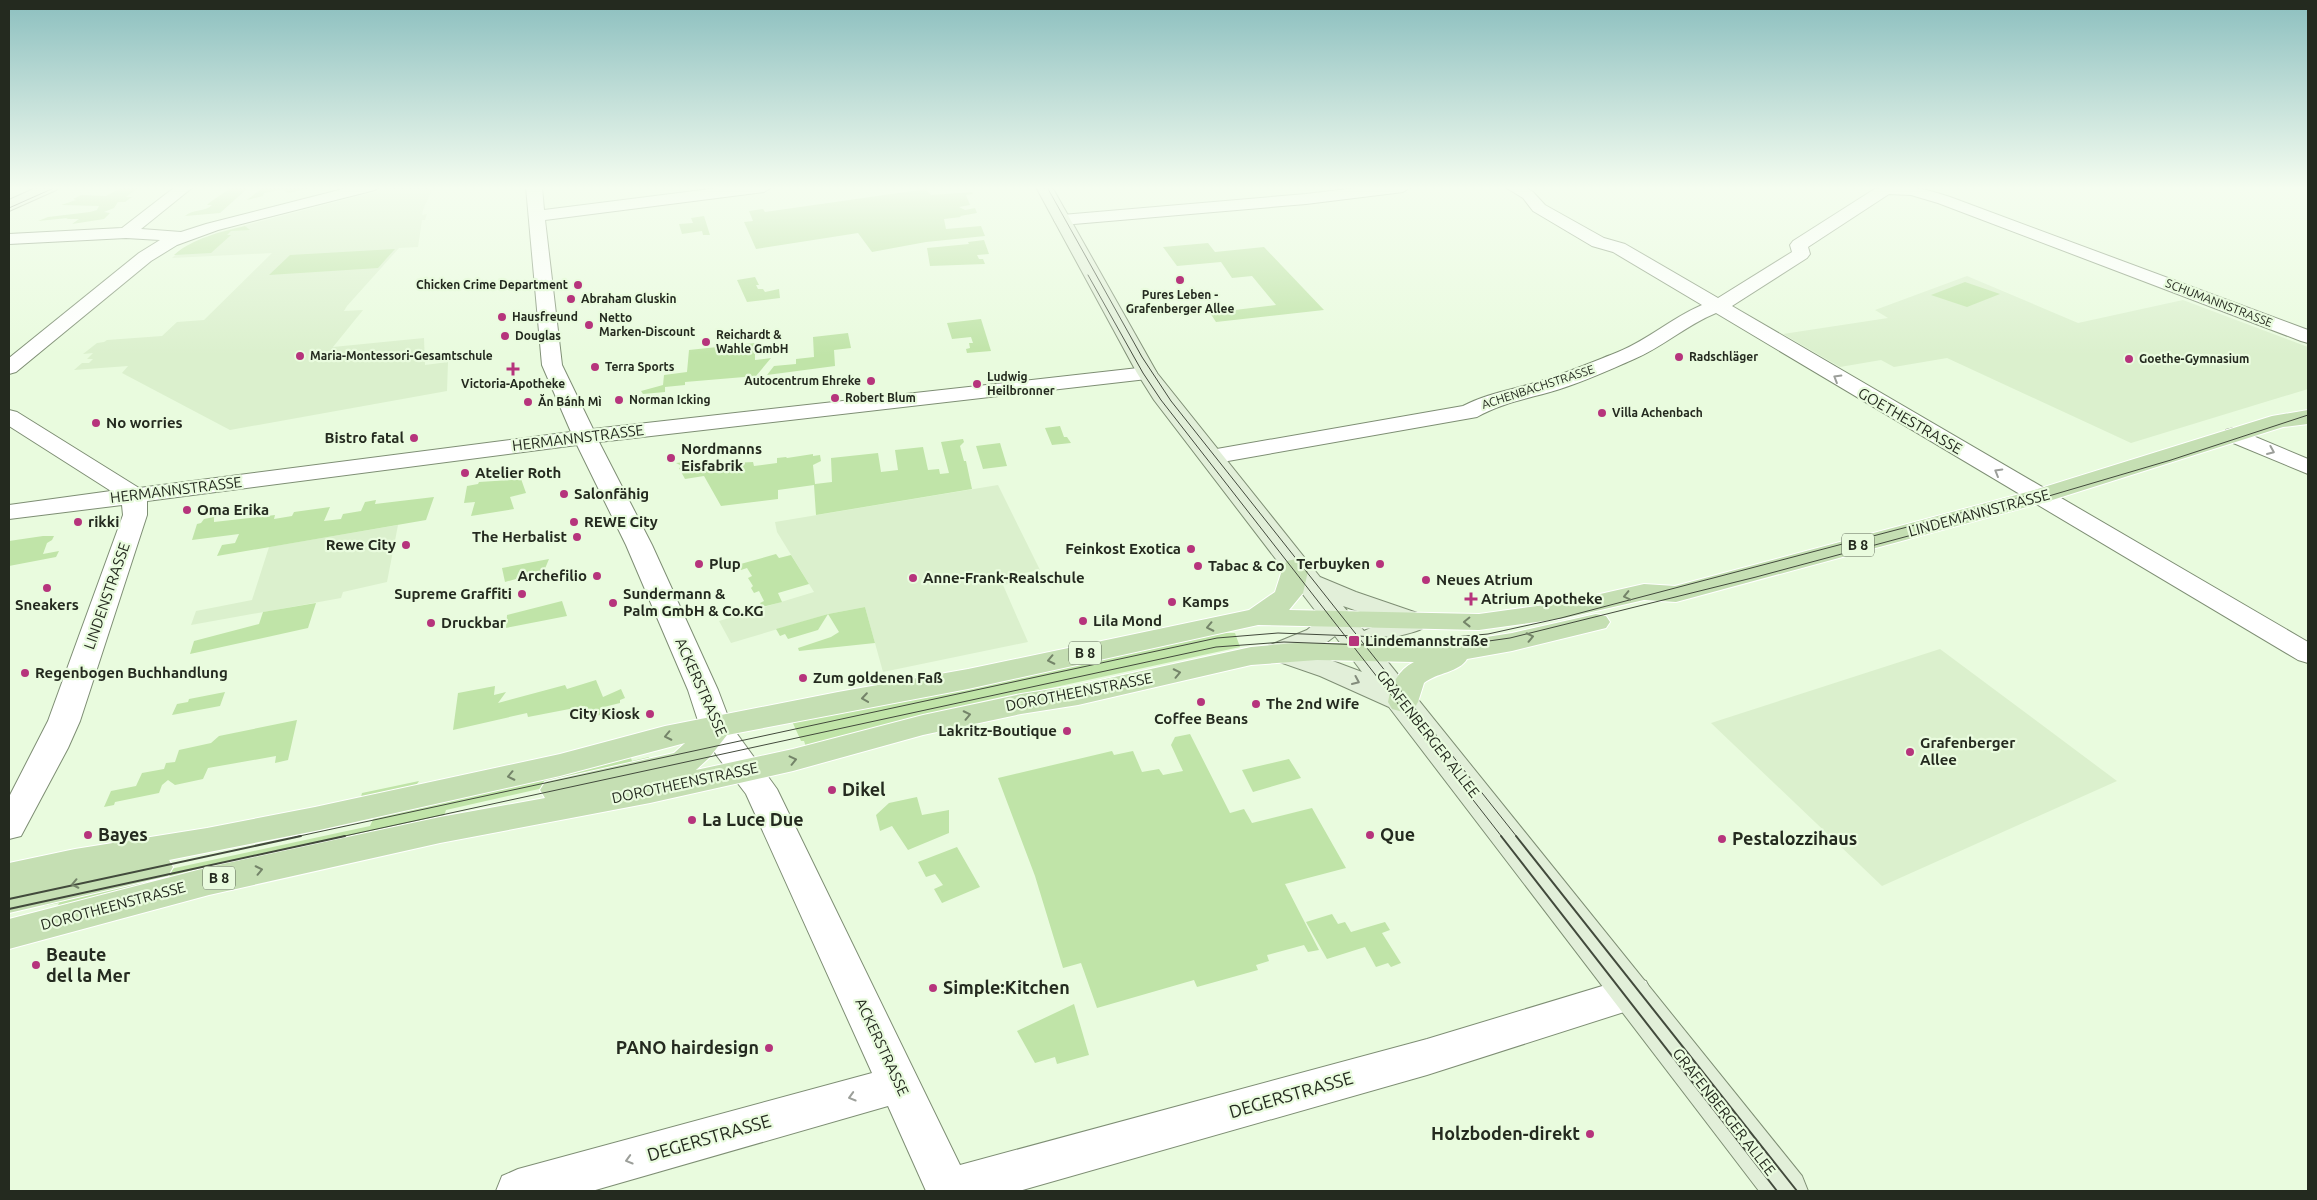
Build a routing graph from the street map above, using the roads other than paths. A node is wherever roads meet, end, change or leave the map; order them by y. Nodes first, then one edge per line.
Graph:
1 (171, 243) edge
2 (540, 243) edge
3 (1075, 243) edge
4 (1602, 243) edge
5 (1802, 243) edge
6 (2058, 243) edge
7 (1715, 306) junction
8 (2308, 337) edge
9 (18, 354) edge
10 (9, 368) edge
11 (1147, 373) junction
12 (2308, 407) edge
13 (9, 417) edge
14 (2308, 417) edge
15 (2280, 421) junction
16 (2234, 436) junction
17 (585, 437) junction
18 (1211, 457) junction
19 (2308, 467) edge
20 (134, 495) junction
21 (2040, 496) junction
22 (9, 512) edge
23 (1302, 574) junction
24 (1676, 594) junction
25 (1258, 617) junction
26 (1337, 620) junction
27 (1416, 622) junction
28 (1482, 647) junction
29 (1278, 652) junction
30 (1364, 652) junction
31 (2308, 654) edge
32 (1402, 702) junction
33 (716, 727) junction
34 (745, 770) junction
35 (340, 813) junction
36 (9, 827) edge
37 (440, 830) junction
38 (9, 876) edge
39 (9, 899) edge
40 (9, 934) edge
41 (1632, 993) junction
42 (899, 1084) junction
43 (518, 1191) edge
44 (949, 1191) edge
45 (1786, 1191) edge

1 - 9 street
2 - 17 street, ACKERSTRASSE
3 - 11 main road, GRAFENBERGER ALLEE
4 - 7 street, GOETHESTRASSE
5 - 7 street, ACHENBACHSTRASSE
6 - 8 street, SCHUMANNSTRASSE
7 - 18 street, ACHENBACHSTRASSE
21 -> 7 street, GOETHESTRASSE
9 - 10 street
11 - 17 street, HERMANNSTRASSE
11 - 18 main road, GRAFENBERGER ALLEE
12 - 15 main road, LINDEMANNSTRASSE / B 8
13 - 20 street
14 - 15 main road, LINDEMANNSTRASSE / B 8
15 - 16 main road, LINDEMANNSTRASSE / B 8
16 -> 19 street
16 - 21 main road, LINDEMANNSTRASSE / B 8
17 - 20 street, HERMANNSTRASSE
17 - 33 street, ACKERSTRASSE
18 - 23 main road, GRAFENBERGER ALLEE
20 - 22 street, HERMANNSTRASSE
20 - 36 street, LINDENSTRASSE
21 - 24 main road, LINDEMANNSTRASSE / B 8
21 - 31 street, GOETHESTRASSE
23 - 25 main road
23 - 26 main road, GRAFENBERGER ALLEE
23 - 27 main road
24 -> 27 main road, LINDEMANNSTRASSE / B 8
28 -> 24 main road, LINDEMANNSTRASSE / B 8
25 - 26 main road, B 8
25 -> 33 main road, B 8
26 - 27 main road, LINDEMANNSTRASSE / B 8
26 - 29 main road, B 8
26 - 30 main road, GRAFENBERGER ALLEE
27 - 30 main road, B 8
28 - 30 main road, LINDEMANNSTRASSE / B 8
28 - 32 main road
29 - 30 main road, DOROTHEENSTRASSE / B 8
29 -> 32 main road
34 -> 29 main road, DOROTHEENSTRASSE / B 8
30 - 32 main road, GRAFENBERGER ALLEE
32 - 41 main road, GRAFENBERGER ALLEE
33 - 34 street, ACKERSTRASSE
33 -> 35 main road, B 8
33 - 37 main road
34 - 37 main road, DOROTHEENSTRASSE / B 8
34 - 42 street, ACKERSTRASSE
35 - 38 main road, B 8
35 -> 39 main road
40 -> 37 main road, DOROTHEENSTRASSE / B 8
41 - 44 street, DEGERSTRASSE
41 - 45 main road, GRAFENBERGER ALLEE
42 -> 43 street, DEGERSTRASSE
42 - 44 street, ACKERSTRASSE

